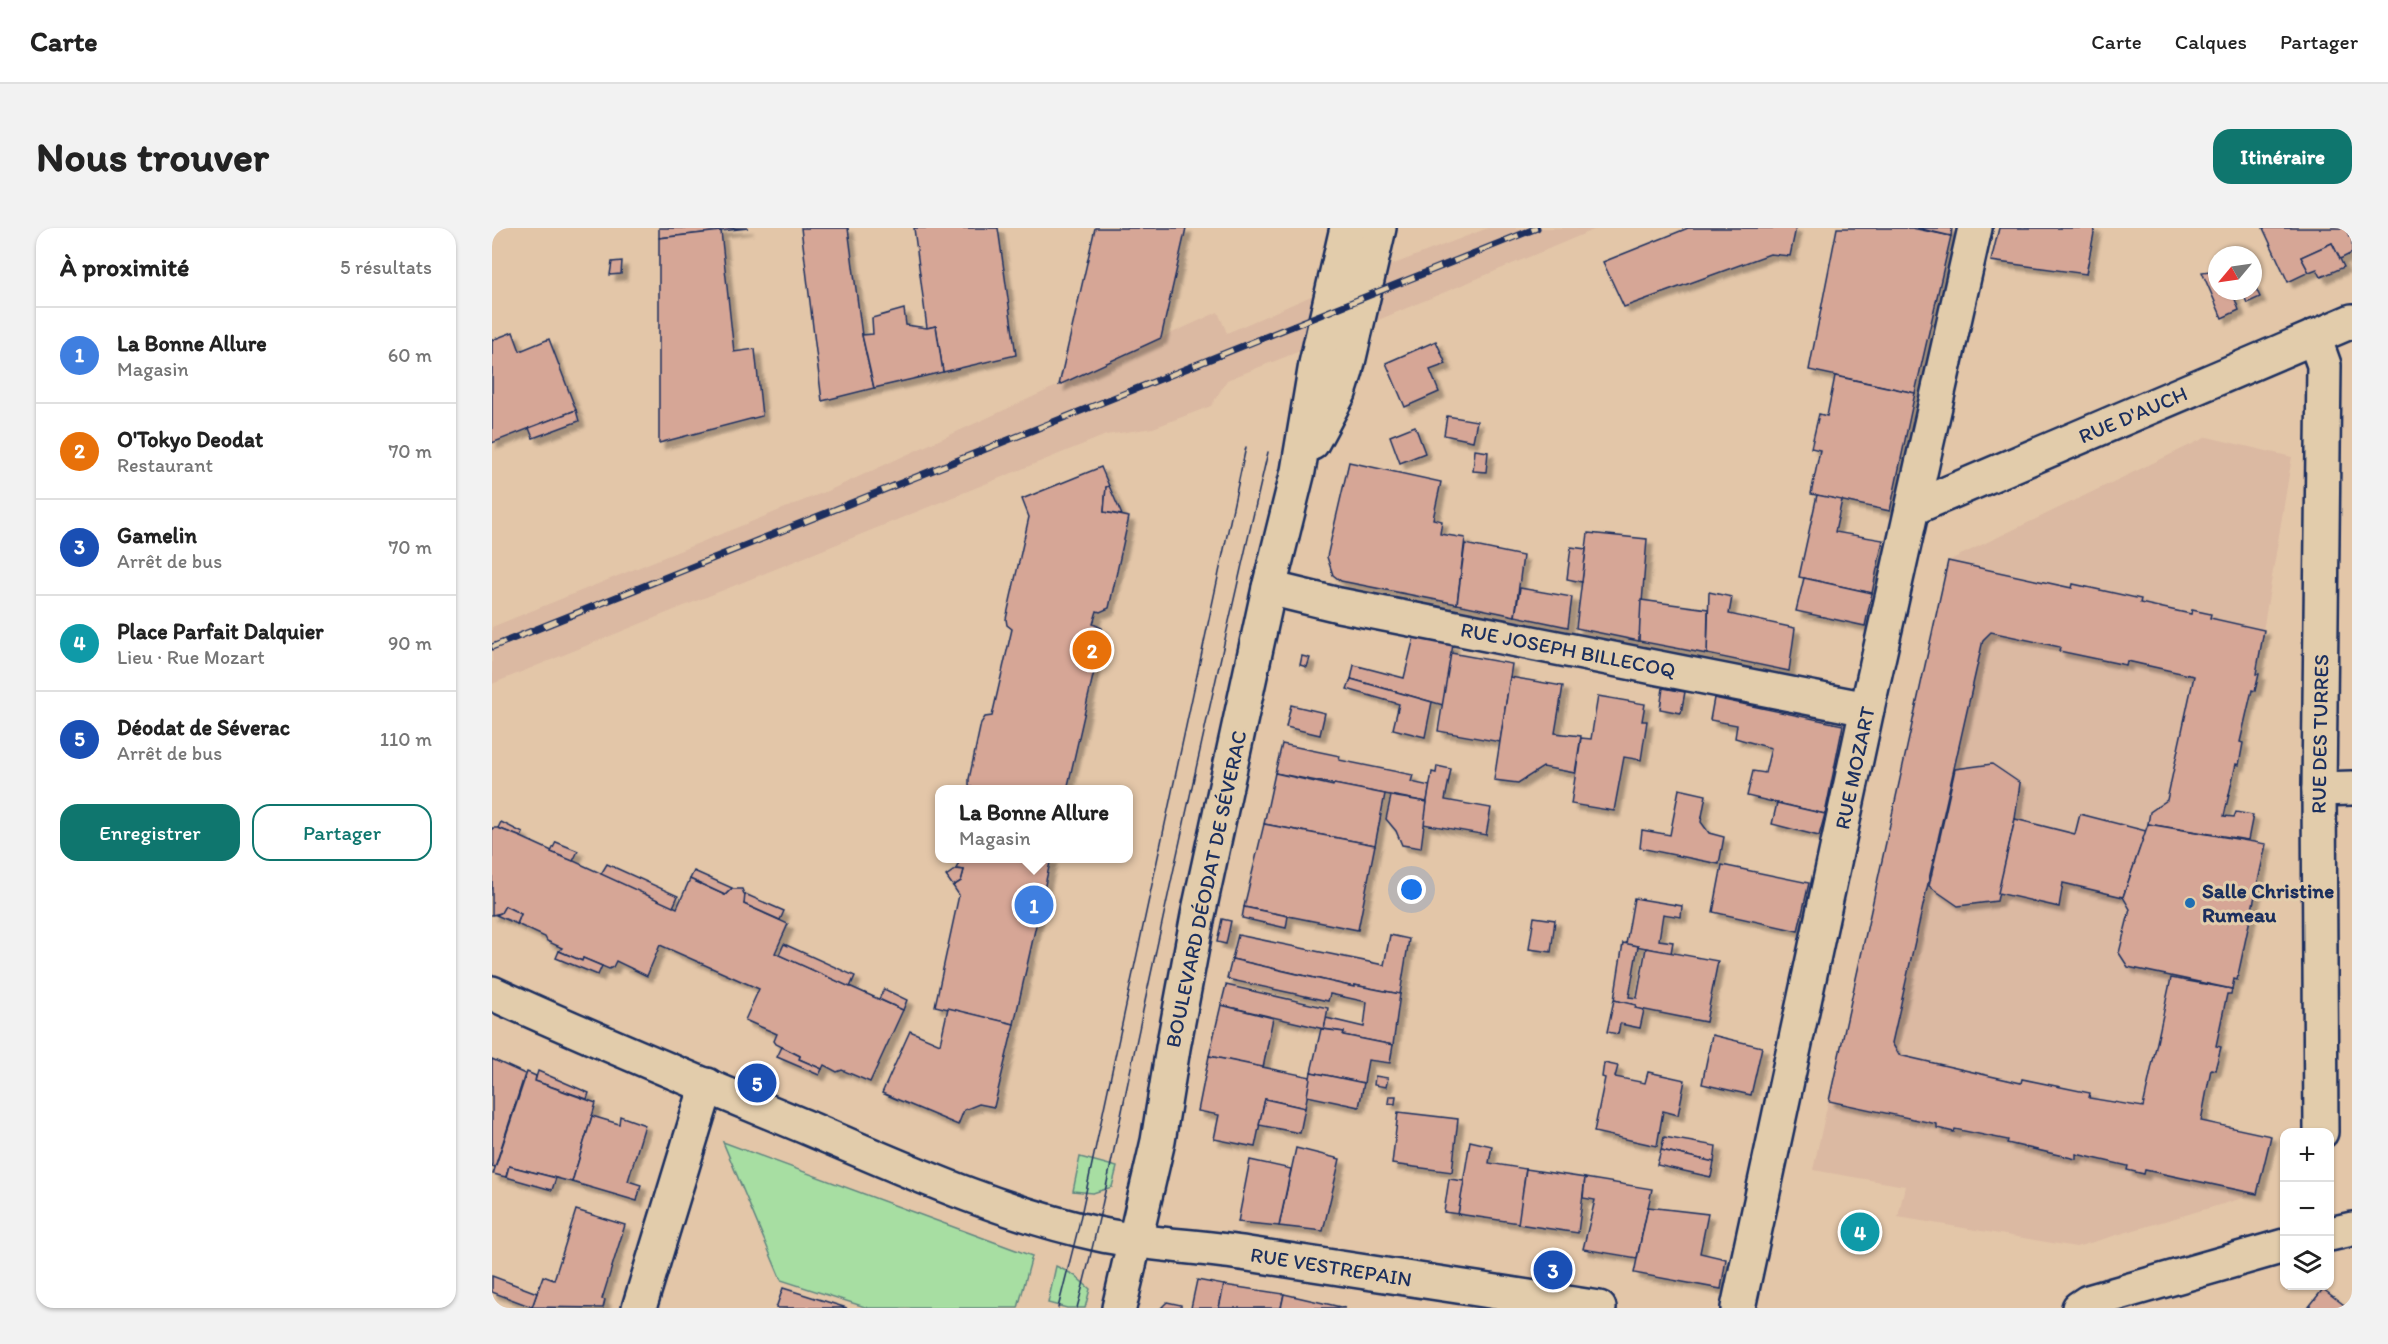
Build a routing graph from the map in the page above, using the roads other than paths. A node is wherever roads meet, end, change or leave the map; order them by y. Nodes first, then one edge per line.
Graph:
1 (1347, 228) edge
2 (1379, 228) edge
3 (1975, 228) edge
4 (2352, 321) edge
5 (2314, 337) junction
6 (1298, 471) junction
7 (1913, 508) junction
8 (1269, 588) junction
9 (1868, 709) junction
10 (2352, 788) edge
11 (2319, 789) junction
12 (492, 993) edge
13 (707, 1085) junction
14 (2321, 1128) edge
15 (2352, 1228) edge
16 (2334, 1233) edge
17 (1133, 1241) junction
18 (2280, 1247) edge
19 (639, 1308) edge
20 (1119, 1308) edge
21 (1599, 1308) edge
22 (1738, 1308) edge
23 (2079, 1308) edge

1 - 6 street, BOULEVARD DÉODAT DE SÉVERAC
2 - 6 street, BOULEVARD DÉODAT DE SÉVERAC
3 - 7 street, RUE MOZART
4 - 5 street, RUE D'AUCH
5 - 7 street, RUE D'AUCH
5 - 11 street, RUE DES TURRES
6 - 8 street, BOULEVARD DÉODAT DE SÉVERAC
7 - 9 street, RUE MOZART
8 - 9 street, RUE JOSEPH BILLECOQ
8 - 17 street, BOULEVARD DÉODAT DE SÉVERAC
9 - 22 street, RUE MOZART
10 - 11 street
11 - 14 street, RUE DES TURRES
12 - 13 street, RUE VESTREPAIN
13 - 17 street, RUE VESTREPAIN
13 - 19 street
15 - 16 street
17 - 20 street, BOULEVARD DÉODAT DE SÉVERAC
17 - 21 street, RUE VESTREPAIN
18 - 23 street

